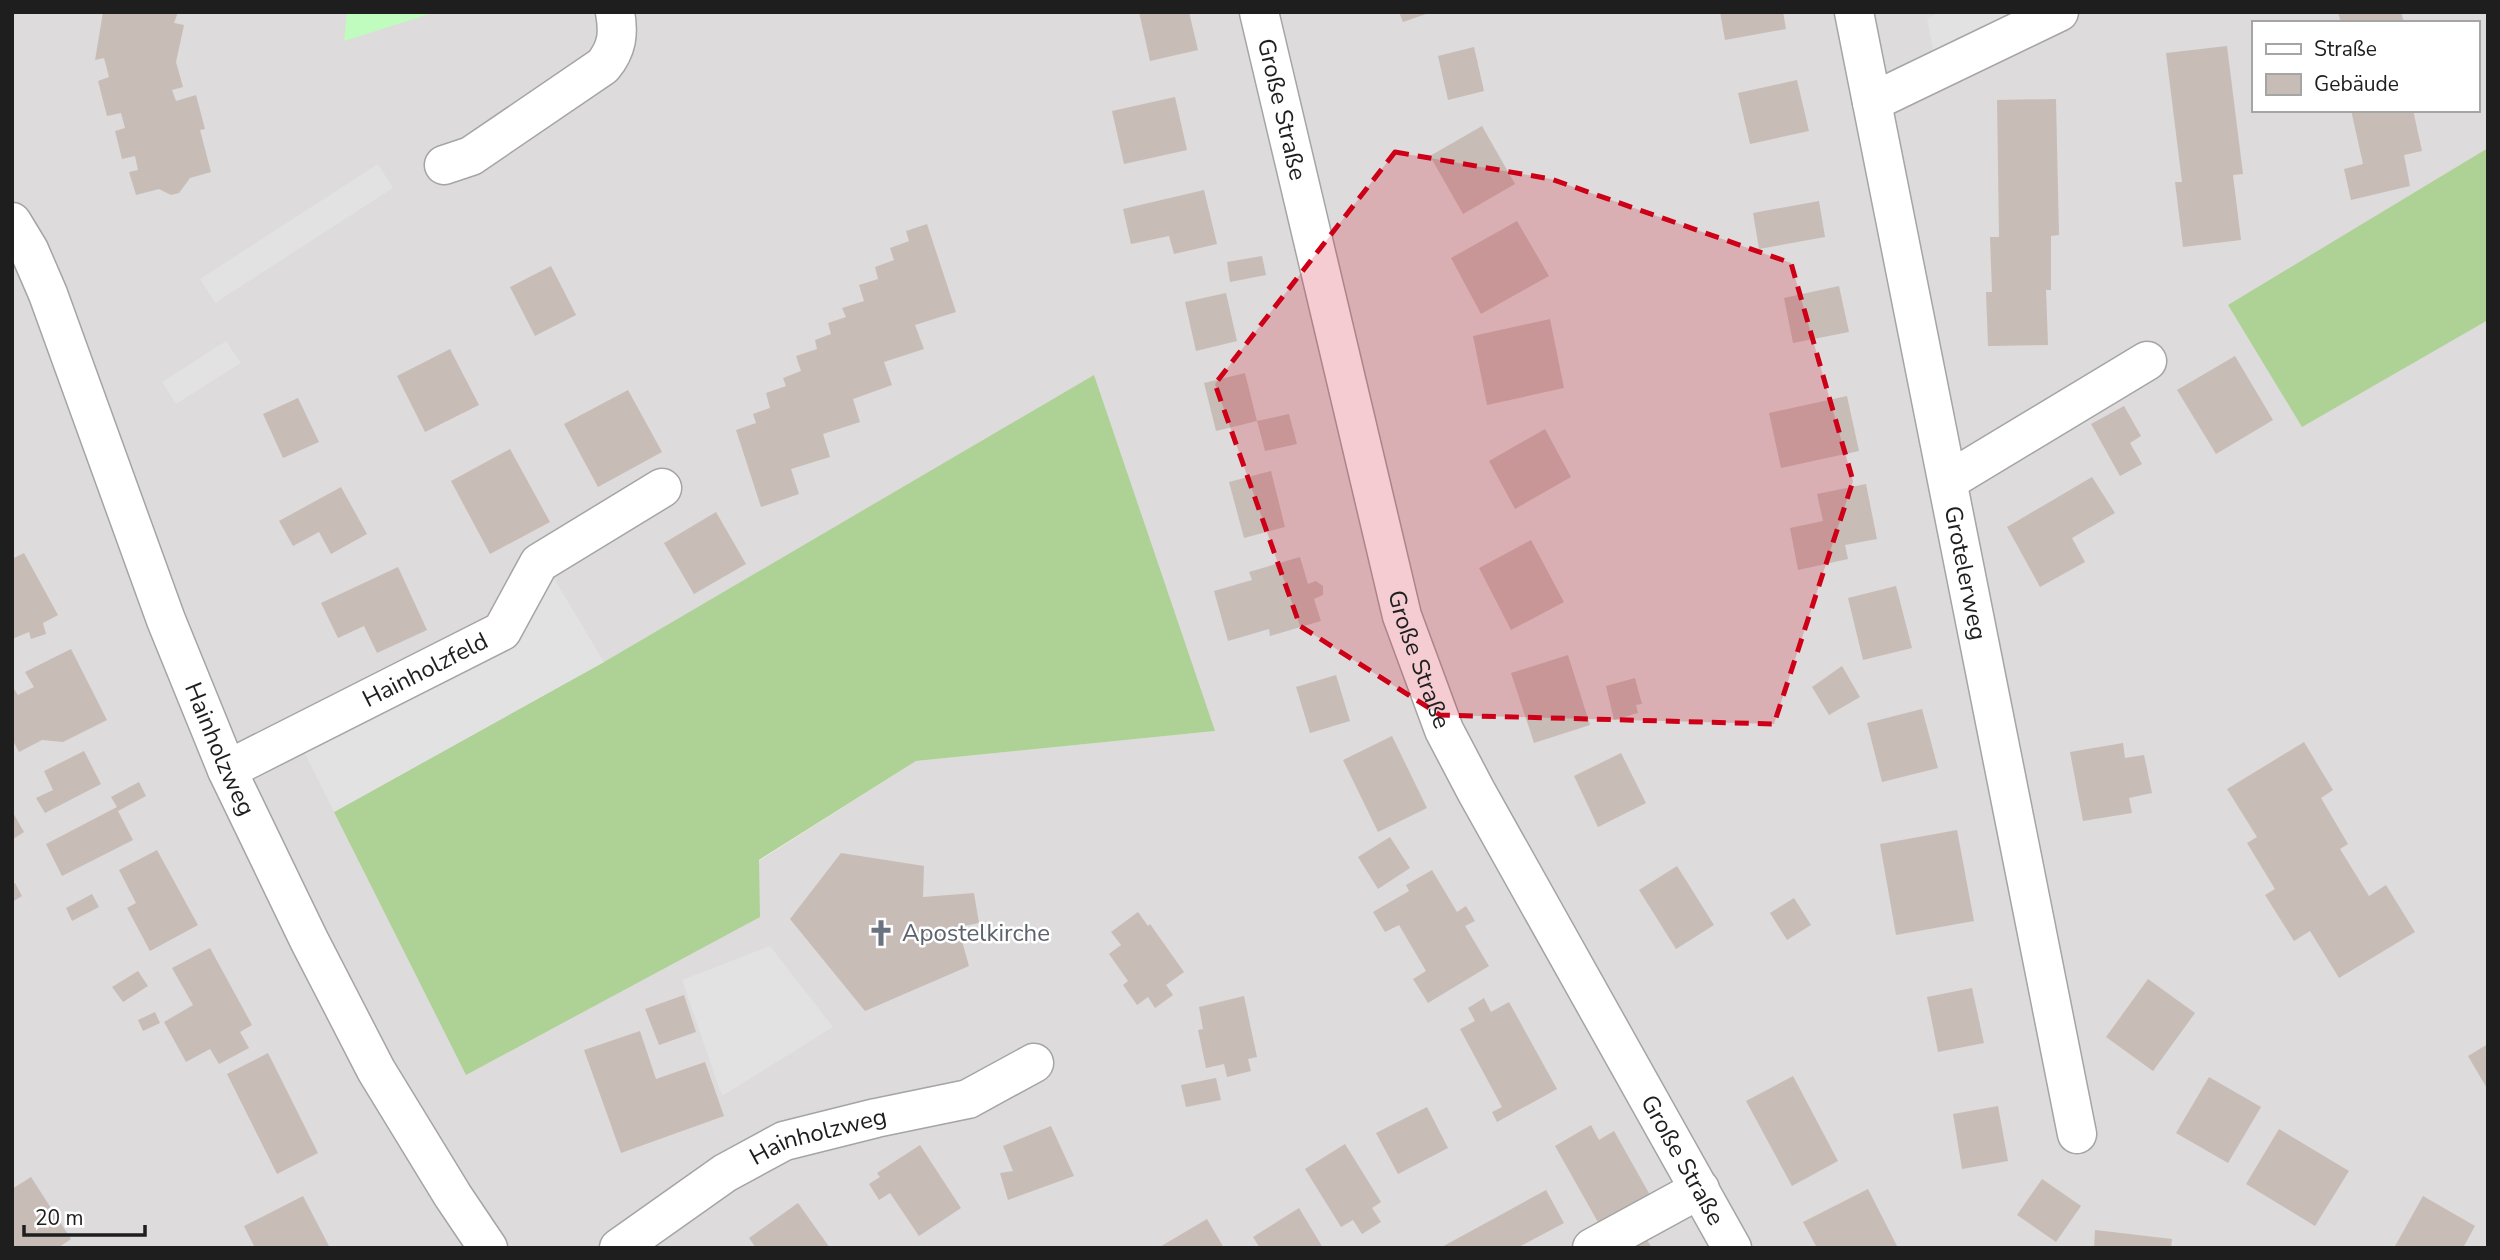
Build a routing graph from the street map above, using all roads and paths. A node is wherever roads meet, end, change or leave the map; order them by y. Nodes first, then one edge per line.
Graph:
1 (615, 12) edge
2 (1259, 12) edge
3 (1854, 12) edge
4 (2059, 12) edge
5 (1872, 102) junction
6 (444, 165) dead end
7 (12, 222) edge
8 (2147, 361) dead end
9 (1948, 481) junction
10 (662, 488) dead end
11 (227, 770) junction
12 (1034, 1063) dead end
13 (2077, 1134) dead end
14 (1700, 1189) junction
15 (488, 1248) edge
16 (619, 1248) edge
17 (1592, 1248) edge
18 (1732, 1248) edge

1 - 6 street
2 - 14 street, Große Straße
3 - 5 street, Grotelerweg
4 - 5 street
5 - 9 street, Grotelerweg
7 - 11 street, Hainholzweg
8 - 9 street
9 - 13 street, Grotelerweg
10 - 11 street, Hainholzfeld
11 - 15 street, Hainholzweg
12 - 16 street, Hainholzweg
14 - 17 street
14 - 18 street, Große Straße

